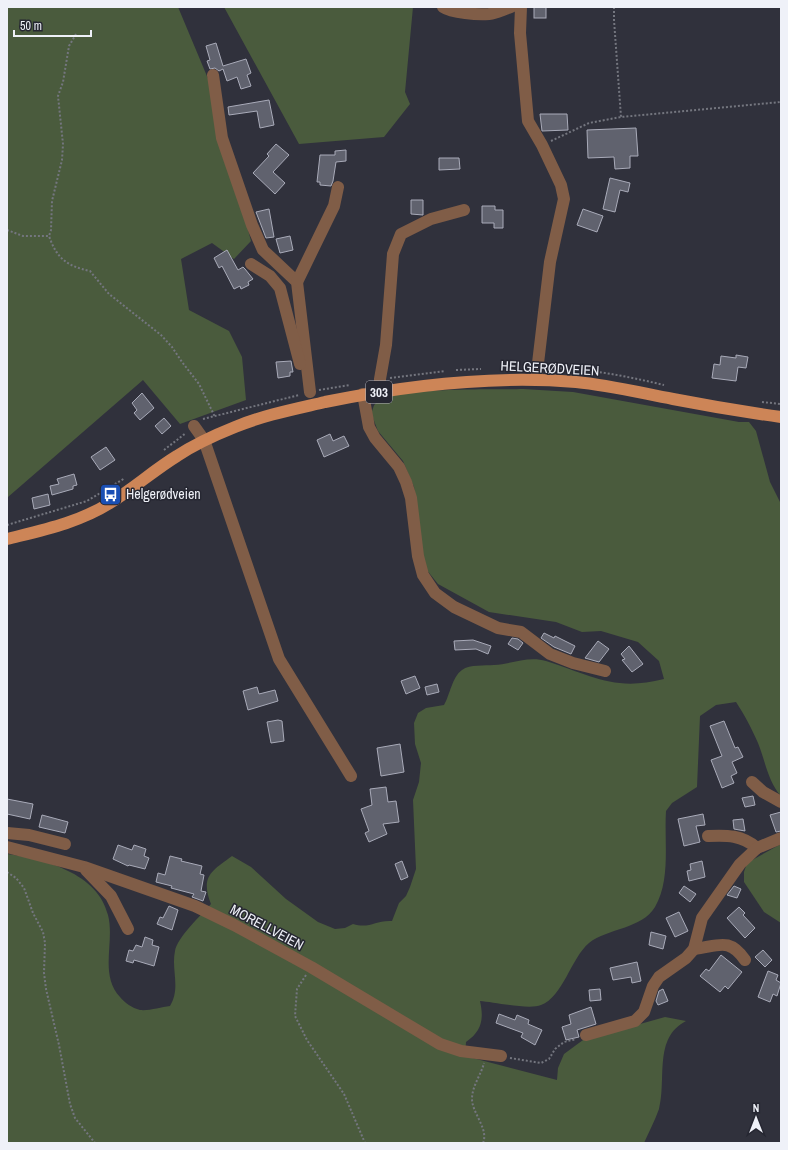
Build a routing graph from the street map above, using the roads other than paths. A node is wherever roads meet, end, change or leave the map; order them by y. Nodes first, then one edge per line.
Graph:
1 (443, 7) edge
2 (511, 7) edge
3 (521, 7) edge
4 (213, 75) dead end
5 (338, 186) dead end
6 (464, 210) dead end
7 (251, 264) dead end
8 (297, 282) junction
9 (307, 377) junction
10 (536, 380) junction
11 (380, 391) junction
12 (310, 392) road end
13 (363, 394) junction
14 (781, 417) edge
15 (194, 426) road end
16 (204, 440) junction
17 (7, 539) edge
18 (605, 672) dead end
19 (351, 776) dead end
20 (752, 782) dead end
21 (781, 802) edge
22 (7, 833) edge
23 (708, 836) dead end
24 (781, 838) edge
25 (66, 844) dead end
26 (7, 847) edge
27 (757, 848) junction
28 (84, 868) junction
29 (128, 929) dead end
30 (694, 949) junction
31 (745, 960) dead end
32 (586, 1035) road end
33 (501, 1056) road end

1 - 2 street
3 - 10 street
4 - 8 street
5 - 8 street
6 - 11 street
7 - 9 street
8 - 9 street
9 - 12 street
10 - 11 main road, HELGERØDVEIEN / 303
10 - 14 main road, HELGERØDVEIEN / 303
11 - 13 main road, HELGERØDVEIEN / 303
13 - 16 main road, HELGERØDVEIEN / 303
13 - 18 street
15 - 16 street
16 - 17 main road, HELGERØDVEIEN / 303
16 - 19 street
20 - 21 street
22 - 25 street
23 - 27 street
24 - 27 street
26 - 28 street, MORELLVEIEN
27 - 30 street
28 - 29 street
28 - 33 street, MORELLVEIEN
30 - 31 street
30 - 32 street

